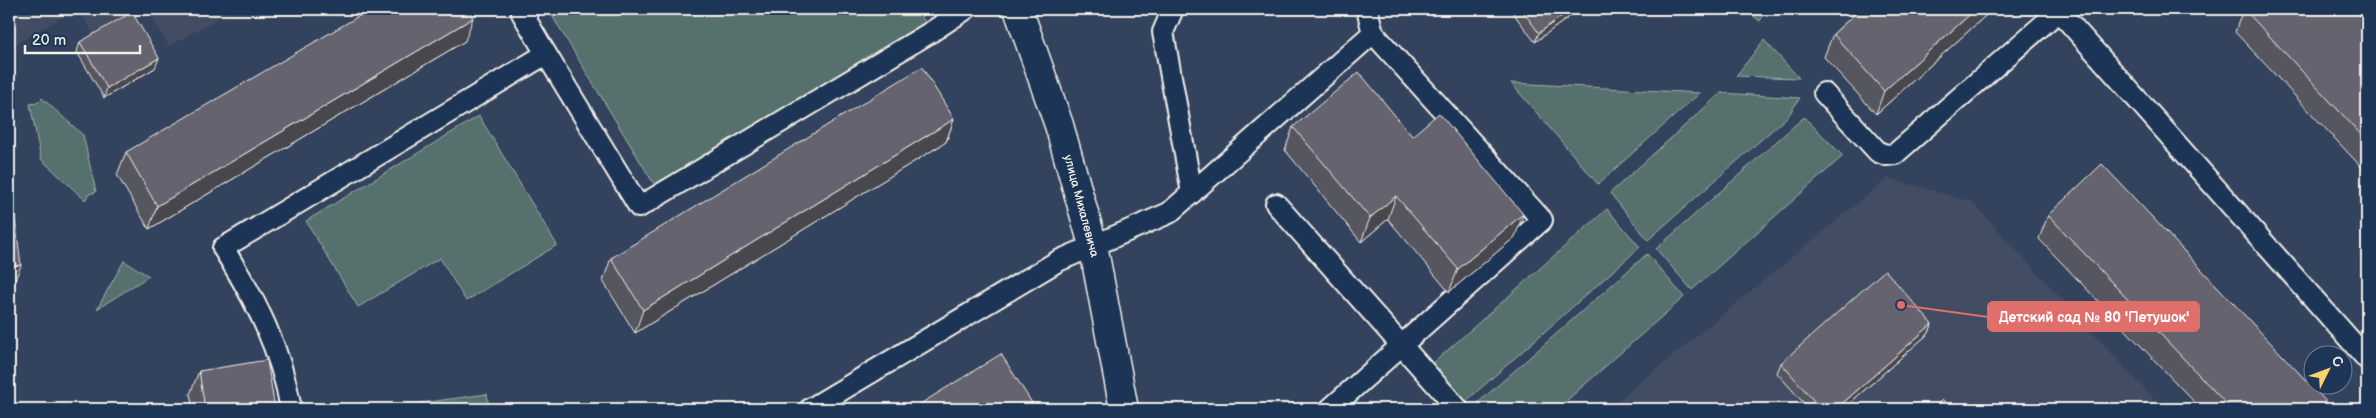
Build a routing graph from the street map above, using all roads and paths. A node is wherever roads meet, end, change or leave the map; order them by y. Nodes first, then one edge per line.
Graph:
1 (529, 9) edge
2 (966, 9) edge
3 (1018, 9) edge
4 (1174, 9) edge
5 (1367, 9) edge
6 (2060, 10) edge
7 (1373, 33) junction
8 (546, 54) junction
9 (1824, 93) dead end
10 (1192, 193) junction
11 (1276, 204) dead end
12 (1093, 245) junction
13 (1402, 346) junction
14 (2367, 359) edge
15 (291, 409) edge
16 (810, 409) edge
17 (1124, 409) edge
18 (1330, 409) edge
19 (1458, 409) edge

1 - 8 lane
2 - 8 lane
3 - 12 main road, улица Михалевича
4 - 10 lane
5 - 7 lane
6 - 9 lane
6 - 14 lane
7 - 10 lane
7 - 13 lane
8 - 15 lane
10 - 12 lane
11 - 13 lane
12 - 16 lane
12 - 17 main road, улица Михалевича
13 - 18 lane
13 - 19 lane

